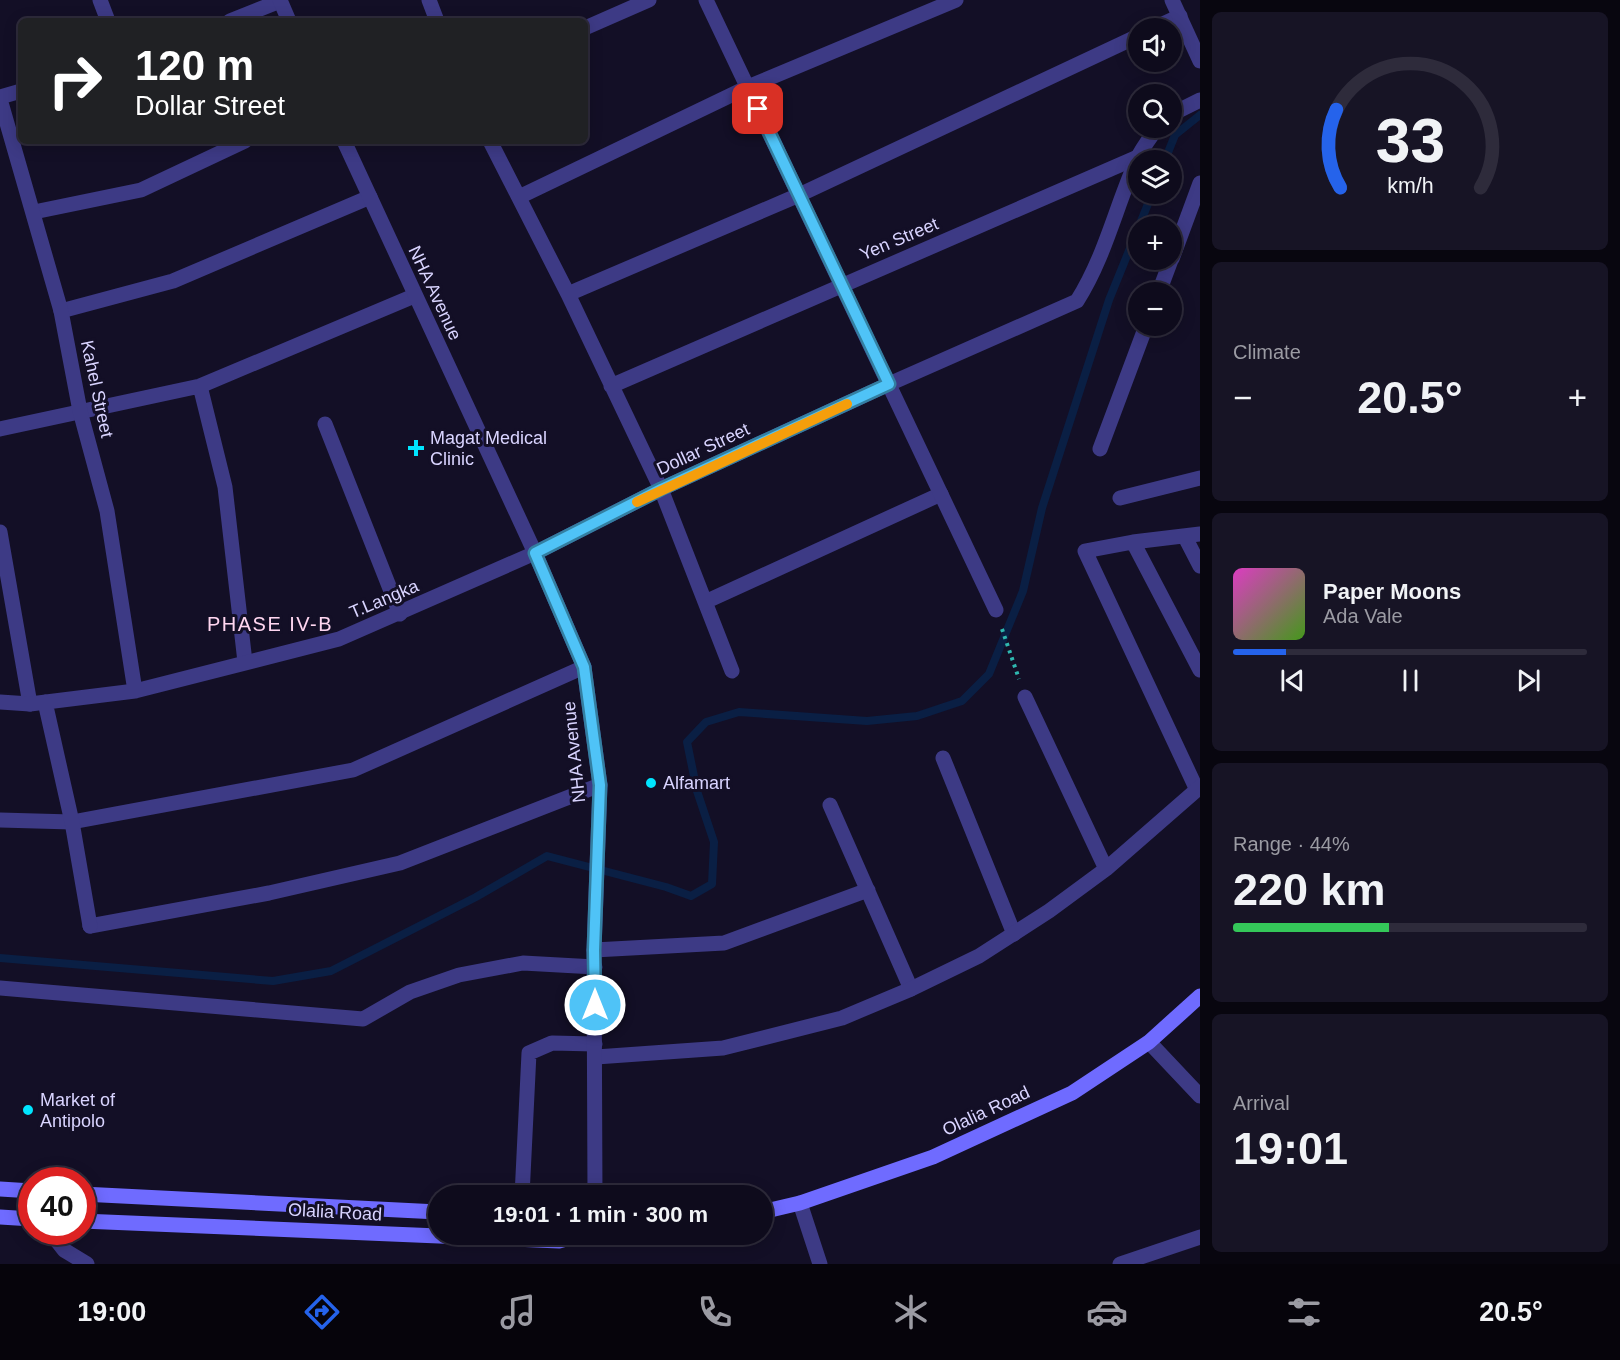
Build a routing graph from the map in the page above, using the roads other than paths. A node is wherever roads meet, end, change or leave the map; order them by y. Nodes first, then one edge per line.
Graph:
1 (100, 0) edge
2 (429, 0) edge
3 (649, 0) edge
4 (706, 0) edge
5 (956, 0) edge
6 (1172, 0) edge
7 (280, 1) edge
8 (1180, 16) junction
9 (107, 18) edge
10 (238, 18) edge
11 (288, 18) edge
12 (436, 18) edge
13 (1176, 18) edge
14 (588, 27) edge
15 (1128, 41) edge
16 (1200, 62) edge
17 (748, 87) junction
18 (18, 92) edge
19 (0, 98) edge
20 (1200, 100) edge
21 (1182, 109) edge
22 (239, 144) edge
23 (345, 144) edge
24 (492, 144) edge
25 (1128, 161) edge
26 (1128, 183) edge
27 (1200, 183) edge
28 (799, 195) junction
29 (370, 197) junction
30 (519, 197) junction
31 (34, 212) junction
32 (1182, 230) edge
33 (842, 285) junction
34 (568, 294) junction
35 (414, 296) junction
36 (61, 311) junction
37 (1142, 336) edge
38 (889, 384) junction
39 (200, 386) junction
40 (611, 386) junction
41 (81, 411) junction
42 (325, 424) dead end
43 (0, 429) edge
44 (1100, 449) dead end
45 (1200, 478) edge
46 (661, 489) junction
47 (941, 494) junction
48 (1120, 498) dead end
49 (0, 532) edge
50 (1193, 536) edge
51 (1133, 542) junction
52 (535, 553) junction
53 (1200, 566) edge
54 (705, 602) junction
55 (996, 610) road end
56 (400, 614) junction
57 (245, 662) junction
58 (584, 667) junction
59 (1200, 670) edge
60 (732, 671) dead end
61 (135, 691) junction
62 (1024, 697) road end
63 (0, 702) edge
64 (38, 703) junction
65 (943, 758) dead end
66 (600, 785) junction
67 (1199, 788) edge
68 (830, 805) dead end
69 (0, 820) edge
70 (72, 822) junction
71 (1106, 869) junction
72 (868, 890) junction
73 (1014, 934) junction
74 (594, 950) junction
75 (595, 967) junction
76 (0, 988) edge
77 (911, 989) junction
78 (1200, 996) edge
79 (1149, 1042) junction
80 (595, 1051) junction
81 (1200, 1096) edge
82 (523, 1185) edge
83 (595, 1185) edge
84 (0, 1189) edge
85 (18, 1190) edge
86 (96, 1195) edge
87 (800, 1203) junction
88 (773, 1209) edge
89 (428, 1211) edge
90 (0, 1217) edge
91 (18, 1218) edge
92 (96, 1222) edge
93 (428, 1234) edge
94 (1200, 1237) edge
95 (60, 1245) edge
96 (87, 1264) edge
97 (820, 1264) edge
98 (1119, 1264) edge

1 - 9 street
2 - 12 street
3 - 14 street
4 - 17 street
5 - 17 street
6 - 8 street
7 - 10 street
7 - 11 street
8 - 13 street
8 - 16 street
15 - 28 street
17 - 28 street
17 - 30 street
18 - 19 street
19 - 31 street, Kahel Street
20 - 21 street
22 - 31 street
23 - 29 street, NHA Avenue
24 - 30 street
25 - 33 street, Yen Street
26 - 38 street, Dollar Street
27 - 32 street
28 - 33 street
28 - 34 street
29 - 35 street, NHA Avenue
29 - 36 street
30 - 34 street
31 - 36 street, Kahel Street
33 - 38 street
33 - 40 street, Yen Street
34 - 40 street
35 - 39 street
35 - 52 street, NHA Avenue
36 - 41 street, Kahel Street
37 - 44 street
38 - 46 street, Dollar Street
38 - 47 street
39 - 41 street
39 - 57 street
40 - 46 street
41 - 43 street
41 - 61 street, Kahel Street
42 - 56 street
45 - 48 street
46 - 52 street, Dollar Street
46 - 54 street
47 - 54 street
47 - 55 street
49 - 64 street
50 - 51 street
50 - 53 street
51 - 59 street
51 - 67 street
52 - 56 street, T.Langka
52 - 58 street, NHA Avenue
54 - 60 street
56 - 57 street, T.Langka
57 - 61 street, T.Langka
58 - 66 street, NHA Avenue
58 - 70 street
61 - 64 street, T.Langka
62 - 71 street
63 - 64 street, T.Langka
64 - 70 street
65 - 73 street
66 - 70 street
66 - 74 street, NHA Avenue
67 - 71 street
68 - 72 street
69 - 70 street
71 - 73 street
72 - 74 street
72 - 77 street
73 - 77 street
74 - 75 street, NHA Avenue
75 - 76 street
75 - 80 street, NHA Avenue
77 - 80 street
78 - 79 main road, Olalia Road
79 - 81 street
79 - 87 main road, Olalia Road
80 - 82 street
80 - 83 street, NHA Avenue
84 - 85 main road
86 - 89 main road, Olalia Road
87 - 88 main road, Olalia Road
87 - 97 street
90 - 91 main road
92 - 93 main road, Olalia Road
94 - 98 street
95 - 96 street

